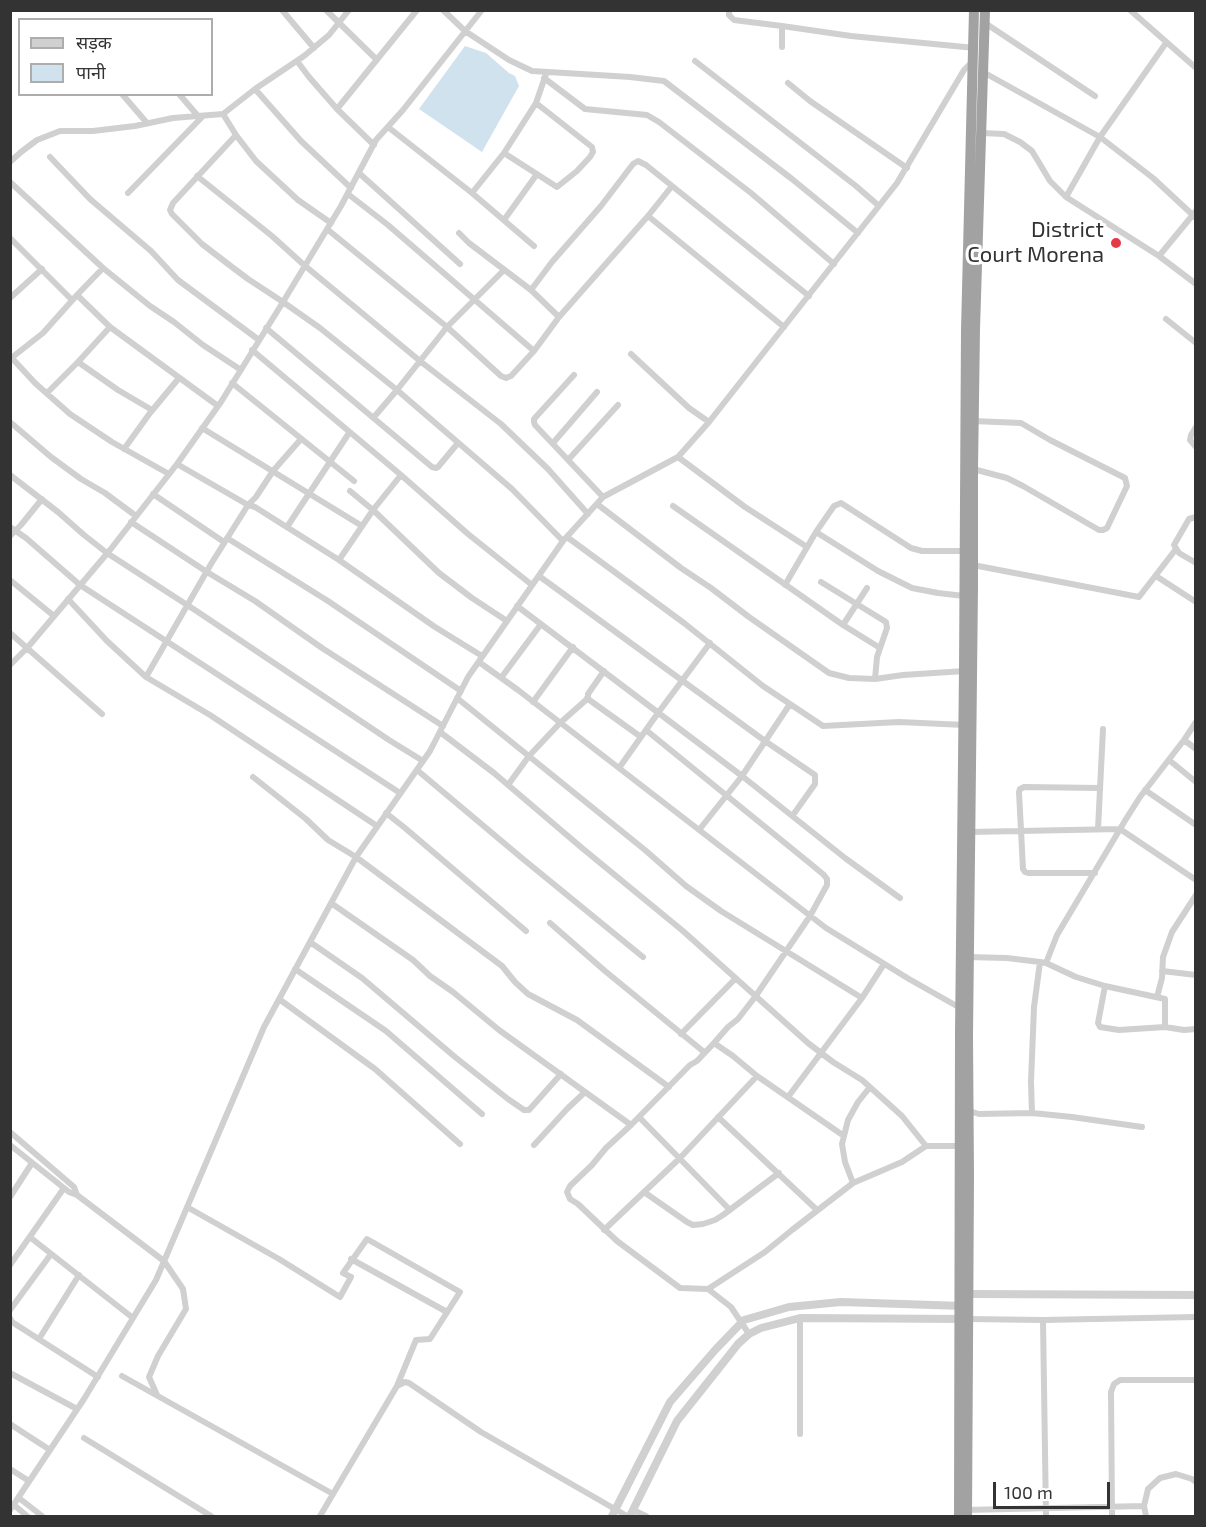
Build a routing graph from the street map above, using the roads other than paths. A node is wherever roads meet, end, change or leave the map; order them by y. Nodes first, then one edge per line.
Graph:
1 (282, 10) edge
2 (326, 10) edge
3 (349, 10) edge
4 (417, 10) edge
5 (443, 10) edge
6 (482, 10) edge
7 (729, 10) edge
8 (974, 10) edge
9 (985, 10) edge
10 (1130, 10) edge
11 (984, 23) junction
12 (339, 24) junction
13 (782, 26) junction
14 (465, 31) junction
15 (1167, 43) junction
16 (782, 47) dead end
17 (314, 48) junction
18 (978, 54) junction
19 (377, 60) junction
20 (297, 61) junction
21 (695, 61) dead end
22 (1196, 68) edge
23 (983, 72) junction
24 (545, 75) junction
25 (788, 82) dead end
26 (255, 89) junction
27 (124, 96) edge
28 (181, 96) edge
29 (1095, 96) dead end
30 (536, 103) junction
31 (337, 109) junction
32 (223, 114) junction
33 (201, 116) junction
34 (147, 123) junction
35 (388, 127) junction
36 (976, 133) junction
37 (236, 135) junction
38 (1100, 137) junction
39 (374, 145) junction
40 (504, 153) junction
41 (50, 157) dead end
42 (10, 162) edge
43 (907, 168) junction
44 (359, 173) junction
45 (537, 174) junction
46 (197, 176) junction
47 (10, 182) edge
48 (672, 186) junction
49 (349, 191) junction
50 (128, 193) dead end
51 (472, 193) junction
52 (1065, 197) junction
53 (879, 206) junction
54 (1194, 215) edge
55 (648, 216) junction
56 (504, 220) junction
57 (331, 223) junction
58 (327, 229) junction
59 (459, 233) dead end
60 (858, 233) junction
61 (10, 238) edge
62 (534, 246) dead end
63 (1159, 256) junction
64 (460, 264) dead end
65 (834, 264) junction
66 (304, 265) junction
67 (103, 268) junction
68 (42, 269) junction
69 (504, 270) junction
70 (1196, 284) edge
71 (531, 290) junction
72 (809, 296) junction
73 (11, 297) edge
74 (75, 298) junction
75 (474, 299) junction
76 (283, 302) junction
77 (559, 317) junction
78 (1166, 319) dead end
79 (110, 327) junction
80 (447, 327) junction
81 (784, 327) junction
82 (266, 328) junction
83 (259, 340) junction
84 (1196, 343) edge
85 (252, 350) junction
86 (534, 351) junction
87 (631, 354) dead end
88 (11, 358) edge
89 (78, 362) junction
90 (420, 362) junction
91 (241, 370) junction
92 (574, 375) dead end
93 (179, 378) junction
94 (232, 383) junction
95 (397, 390) junction
96 (597, 392) dead end
97 (46, 393) junction
98 (618, 405) dead end
99 (218, 406) junction
100 (152, 410) junction
101 (374, 417) junction
102 (974, 421) junction
103 (10, 422) edge
104 (710, 422) junction
105 (1196, 427) edge
106 (202, 428) junction
107 (349, 433) junction
108 (301, 439) junction
109 (458, 443) junction
110 (552, 443) junction
111 (1196, 447) edge
112 (124, 449) junction
113 (678, 457) junction
114 (568, 460) junction
115 (329, 461) junction
116 (177, 464) junction
117 (973, 469) junction
118 (273, 471) junction
119 (169, 474) junction
120 (10, 475) edge
121 (401, 475) junction
122 (354, 481) dead end
123 (350, 491) dead end
124 (309, 492) junction
125 (153, 494) junction
126 (603, 497) junction
127 (42, 499) junction
128 (597, 504) junction
129 (248, 505) junction
130 (673, 506) dead end
131 (373, 510) junction
132 (588, 514) junction
133 (136, 516) junction
134 (1196, 517) edge
135 (131, 522) junction
136 (362, 526) junction
137 (286, 527) junction
138 (12, 531) edge
139 (816, 532) junction
140 (565, 539) junction
141 (225, 540) junction
142 (807, 547) junction
143 (1176, 549) junction
144 (964, 551) junction
145 (107, 553) junction
146 (339, 560) junction
147 (1196, 563) edge
148 (973, 565) junction
149 (207, 572) junction
150 (539, 576) junction
151 (1156, 576) junction
152 (10, 580) edge
153 (821, 582) dead end
154 (80, 585) junction
155 (532, 585) junction
156 (785, 585) junction
157 (867, 588) dead end
158 (964, 596) junction
159 (68, 599) junction
160 (1196, 602) edge
161 (857, 604) junction
162 (517, 606) junction
163 (188, 607) junction
164 (54, 616) junction
165 (507, 621) junction
166 (541, 624) junction
167 (843, 626) junction
168 (10, 633) edge
169 (167, 642) junction
170 (710, 643) junction
171 (28, 647) junction
172 (573, 648) junction
173 (880, 648) junction
174 (480, 659) junction
175 (10, 665) edge
176 (604, 671) junction
177 (968, 671) junction
178 (146, 678) junction
179 (501, 678) junction
180 (875, 679) junction
181 (682, 680) junction
182 (461, 691) junction
183 (588, 696) junction
184 (457, 698) junction
185 (533, 702) junction
186 (790, 704) junction
187 (658, 713) junction
188 (102, 714) dead end
189 (1196, 722) edge
190 (560, 723) junction
191 (968, 725) junction
192 (441, 729) junction
193 (1103, 729) dead end
194 (646, 730) junction
195 (641, 737) junction
196 (765, 741) junction
197 (1184, 741) junction
198 (1196, 749) edge
199 (529, 756) junction
200 (1169, 760) junction
201 (423, 761) junction
202 (619, 768) junction
203 (417, 770) junction
204 (742, 776) junction
205 (253, 777) dead end
206 (1196, 782) edge
207 (508, 785) junction
208 (1100, 788) junction
209 (1145, 790) junction
210 (400, 794) junction
211 (726, 795) junction
212 (386, 813) junction
213 (793, 815) junction
214 (1196, 825) edge
215 (377, 826) junction
216 (1120, 829) junction
217 (699, 830) junction
218 (1098, 830) junction
219 (1022, 831) junction
220 (966, 832) junction
221 (356, 857) junction
222 (1095, 873) junction
223 (1196, 880) edge
224 (1196, 895) edge
225 (900, 898) dead end
226 (331, 903) junction
227 (810, 916) junction
228 (550, 923) dead end
229 (526, 931) dead end
230 (310, 942) junction
231 (786, 951) junction
232 (643, 957) dead end
233 (965, 957) junction
234 (1043, 962) junction
235 (884, 964) junction
236 (296, 969) junction
237 (1162, 971) junction
238 (1196, 975) edge
239 (735, 978) junction
240 (1105, 986) junction
241 (755, 997) junction
242 (1157, 997) junction
243 (862, 998) junction
244 (279, 999) junction
245 (964, 1009) junction
246 (1165, 1027) junction
247 (1196, 1029) edge
248 (681, 1034) junction
249 (714, 1043) junction
250 (820, 1052) junction
251 (704, 1053) junction
252 (561, 1074) junction
253 (758, 1076) junction
254 (669, 1087) junction
255 (870, 1088) junction
256 (585, 1092) junction
257 (788, 1097) junction
258 (969, 1111) junction
259 (1032, 1113) junction
260 (482, 1114) dead end
261 (639, 1117) junction
262 (718, 1117) junction
263 (631, 1125) junction
264 (1142, 1127) dead end
265 (10, 1132) edge
266 (844, 1136) junction
267 (460, 1144) dead end
268 (10, 1145) edge
269 (534, 1145) dead end
270 (926, 1146) junction
271 (964, 1146) junction
272 (680, 1158) junction
273 (32, 1163) junction
274 (780, 1173) junction
275 (853, 1183) junction
276 (64, 1188) junction
277 (645, 1192) junction
278 (77, 1195) junction
279 (10, 1197) edge
280 (187, 1206) junction
281 (730, 1210) junction
282 (817, 1210) junction
283 (604, 1230) junction
284 (31, 1238) junction
285 (51, 1254) junction
286 (351, 1259) junction
287 (164, 1261) junction
288 (10, 1265) edge
289 (80, 1275) junction
290 (708, 1289) junction
291 (968, 1294) junction
292 (1196, 1295) edge
293 (964, 1306) junction
294 (10, 1310) edge
295 (447, 1312) junction
296 (1196, 1317) edge
297 (10, 1318) edge
298 (133, 1318) junction
299 (800, 1318) junction
300 (964, 1319) junction
301 (1043, 1320) junction
302 (742, 1323) junction
303 (749, 1334) junction
304 (39, 1339) junction
305 (10, 1373) edge
306 (122, 1376) dead end
307 (98, 1377) junction
308 (1196, 1380) edge
309 (397, 1386) junction
310 (157, 1395) junction
311 (77, 1409) junction
312 (10, 1424) edge
313 (801, 1434) dead end
314 (84, 1438) dead end
315 (50, 1450) junction
316 (10, 1469) edge
317 (29, 1481) junction
318 (1196, 1482) edge
319 (333, 1494) junction
320 (19, 1498) junction
321 (1112, 1506) junction
322 (1144, 1506) junction
323 (12, 1507) edge
324 (1046, 1509) junction
325 (613, 1513) edge
326 (963, 1513) edge
327 (630, 1514) edge
328 (27, 1516) edge
329 (42, 1516) edge
330 (211, 1516) edge
331 (320, 1516) edge
332 (646, 1516) edge
333 (1046, 1516) edge
334 (1112, 1516) edge
335 (1146, 1516) edge

1 - 17 street
2 - 12 street
3 - 12 street
4 - 19 street
5 - 14 street
6 - 14 street
7 - 13 street
8 - 18 highway
9 - 11 highway
10 - 15 street
11 - 18 highway
11 - 29 street
12 - 17 street
12 - 19 street
13 - 16 street
13 - 18 street
14 - 24 street
14 - 35 street
15 - 22 street
15 - 38 street
17 - 20 street
18 - 23 highway
18 - 36 highway
18 - 43 street
19 - 31 street
20 - 26 street
20 - 31 street
21 - 53 street
23 - 36 highway
23 - 38 street
24 - 30 street
24 - 60 street
24 - 65 street
25 - 43 street
26 - 32 street
26 - 49 street
27 - 34 street
28 - 33 street
30 - 40 street
30 - 45 street
31 - 39 street
32 - 33 street
32 - 37 street
33 - 34 street
33 - 50 street
34 - 42 street
35 - 39 street
35 - 51 street
36 - 52 street
36 - 102 highway
36 - 144 highway
37 - 46 street
37 - 57 street
38 - 52 street
38 - 54 street
39 - 44 street
40 - 45 street
40 - 51 street
41 - 83 street
43 - 53 street
44 - 49 street
44 - 64 street
45 - 56 street
46 - 66 street
46 - 76 street
47 - 67 street
48 - 55 street
48 - 71 street
48 - 72 street
49 - 57 street
49 - 75 street
51 - 56 street
52 - 63 street
53 - 60 street
54 - 63 street
55 - 77 street
55 - 81 street
56 - 62 street
57 - 58 street
58 - 66 street
58 - 80 street
59 - 69 street
60 - 65 street
61 - 68 street
63 - 70 street
65 - 72 street
66 - 76 street
66 - 90 street
67 - 74 street
67 - 91 street
68 - 73 street
68 - 74 street
69 - 71 street
69 - 75 street
71 - 77 street
72 - 81 street
74 - 79 street
74 - 88 street
75 - 80 street
75 - 86 street
76 - 82 street
76 - 95 street
77 - 86 street
78 - 84 street
79 - 89 street
79 - 93 street
80 - 86 street
80 - 90 street
81 - 104 street
82 - 83 street
82 - 101 street
83 - 85 street
85 - 91 street
85 - 107 street
87 - 104 street
88 - 97 street
89 - 97 street
89 - 100 street
90 - 95 street
90 - 132 street
91 - 94 street
92 - 110 street
93 - 99 street
93 - 100 street
94 - 99 street
94 - 108 street
95 - 101 street
95 - 109 street
96 - 110 street
97 - 112 street
98 - 114 street
99 - 106 street
100 - 112 street
101 - 109 street
102 - 117 highway
102 - 117 street
103 - 133 street
104 - 113 street
105 - 111 street
106 - 116 street
106 - 118 street
107 - 115 street
107 - 121 street
108 - 115 street
108 - 118 street
109 - 140 street
110 - 114 street
112 - 119 street
113 - 126 street
113 - 142 street
114 - 126 street
115 - 122 street
115 - 124 street
116 - 119 street
116 - 129 street
117 - 148 highway
118 - 124 street
118 - 129 street
119 - 125 street
120 - 127 street
121 - 131 street
121 - 155 street
123 - 131 street
124 - 136 street
124 - 137 street
125 - 133 street
125 - 141 street
126 - 128 street
127 - 138 street
127 - 145 street
128 - 132 street
128 - 180 street
129 - 137 street
129 - 141 street
130 - 156 street
131 - 136 street
131 - 165 street
132 - 140 street
133 - 135 street
134 - 143 street
135 - 145 street
135 - 149 street
136 - 146 street
137 - 146 street
138 - 154 street
139 - 142 street
139 - 144 street
139 - 158 street
140 - 150 street
140 - 170 street
141 - 149 street
141 - 182 street
142 - 156 street
143 - 147 street
143 - 151 street
144 - 158 highway
145 - 154 street
145 - 163 street
146 - 174 street
148 - 151 street
148 - 177 highway
149 - 163 street
149 - 192 street
150 - 155 street
150 - 181 street
151 - 160 street
152 - 164 street
153 - 161 street
154 - 159 street
154 - 169 street
155 - 162 street
156 - 167 street
157 - 161 street
158 - 177 highway
159 - 164 street
159 - 178 street
161 - 167 street
161 - 173 street
162 - 165 street
162 - 166 street
163 - 169 street
163 - 201 street
164 - 171 street
165 - 174 street
166 - 172 street
166 - 179 street
167 - 173 street
168 - 171 street
169 - 178 street
169 - 210 street
170 - 181 street
170 - 186 street
171 - 175 street
171 - 188 street
172 - 176 street
172 - 185 street
173 - 180 street
174 - 179 street
174 - 182 street
176 - 183 street
176 - 187 street
177 - 180 street
177 - 191 highway
178 - 215 street
179 - 185 street
181 - 187 street
181 - 196 street
182 - 184 street
183 - 190 street
183 - 195 street
184 - 192 street
184 - 199 street
185 - 190 street
186 - 191 street
186 - 196 street
187 - 194 street
187 - 204 street
189 - 197 street
190 - 199 street
190 - 202 street
191 - 220 highway
192 - 201 street
192 - 207 street
193 - 208 street
194 - 195 street
194 - 211 street
195 - 202 street
196 - 204 street
196 - 213 street
197 - 198 street
197 - 200 street
199 - 207 street
199 - 231 street
200 - 206 street
200 - 209 street
201 - 203 street
202 - 217 street
203 - 210 street
203 - 232 street
204 - 211 street
204 - 213 street
205 - 221 street
207 - 239 street
208 - 218 street
208 - 219 street
209 - 214 street
209 - 216 street
210 - 212 street
211 - 217 street
211 - 227 street
212 - 215 street
212 - 229 street
213 - 225 street
215 - 221 street
216 - 218 street
216 - 222 street
216 - 223 street
217 - 227 street
218 - 219 street
219 - 220 street
219 - 222 street
220 - 233 highway
221 - 226 street
221 - 254 street
222 - 234 street
224 - 237 street
226 - 230 street
226 - 252 street
227 - 231 street
227 - 235 street
228 - 248 street
230 - 236 street
230 - 252 street
231 - 241 street
231 - 243 street
233 - 234 street
233 - 245 highway
234 - 240 street
234 - 259 street
235 - 243 street
235 - 245 street
236 - 244 street
236 - 260 street
237 - 238 street
237 - 242 street
239 - 241 street
239 - 248 street
240 - 242 street
240 - 246 street
241 - 249 street
241 - 250 street
242 - 246 street
243 - 250 street
244 - 267 street
244 - 280 street
245 - 258 highway
245 - 271 highway
246 - 247 street
248 - 251 street
249 - 251 street
249 - 253 street
250 - 255 street
250 - 257 street
251 - 254 street
252 - 256 street
253 - 257 street
253 - 262 street
254 - 261 street
255 - 266 street
255 - 270 street
256 - 263 street
256 - 269 street
257 - 266 street
258 - 259 street
258 - 271 highway
259 - 264 street
261 - 263 street
261 - 272 street
262 - 272 street
262 - 274 street
263 - 283 street
265 - 278 street
266 - 275 street
268 - 273 street
270 - 271 street
270 - 275 street
271 - 291 highway
271 - 293 highway
272 - 277 street
272 - 281 street
273 - 276 street
273 - 279 street
274 - 281 street
274 - 282 street
275 - 282 street
276 - 278 street
276 - 284 street
277 - 281 street
277 - 283 street
278 - 287 street
280 - 286 street
280 - 287 street
282 - 290 street
283 - 290 street
284 - 285 street
284 - 288 street
285 - 289 street
285 - 294 street
286 - 295 street
286 - 295 street
287 - 298 street
287 - 310 street
289 - 298 street
289 - 304 street
290 - 302 street
291 - 292 street
291 - 293 highway
293 - 300 highway
293 - 302 street
295 - 309 street
296 - 301 street
297 - 304 street
298 - 307 street
299 - 300 street
299 - 303 street
299 - 313 street
300 - 301 street
300 - 326 highway
301 - 324 street
302 - 303 street
302 - 325 street
303 - 327 street
304 - 307 street
305 - 311 street
306 - 310 street
307 - 311 street
308 - 321 street
309 - 319 street
309 - 325 street
310 - 319 street
311 - 315 street
312 - 315 street
314 - 330 street
315 - 317 street
316 - 317 street
317 - 320 street
318 - 322 street
319 - 331 street
320 - 323 street
320 - 329 street
321 - 322 street
321 - 324 street
321 - 334 street
322 - 335 street
323 - 328 street
324 - 326 street
324 - 333 street
325 - 327 street
327 - 332 street

